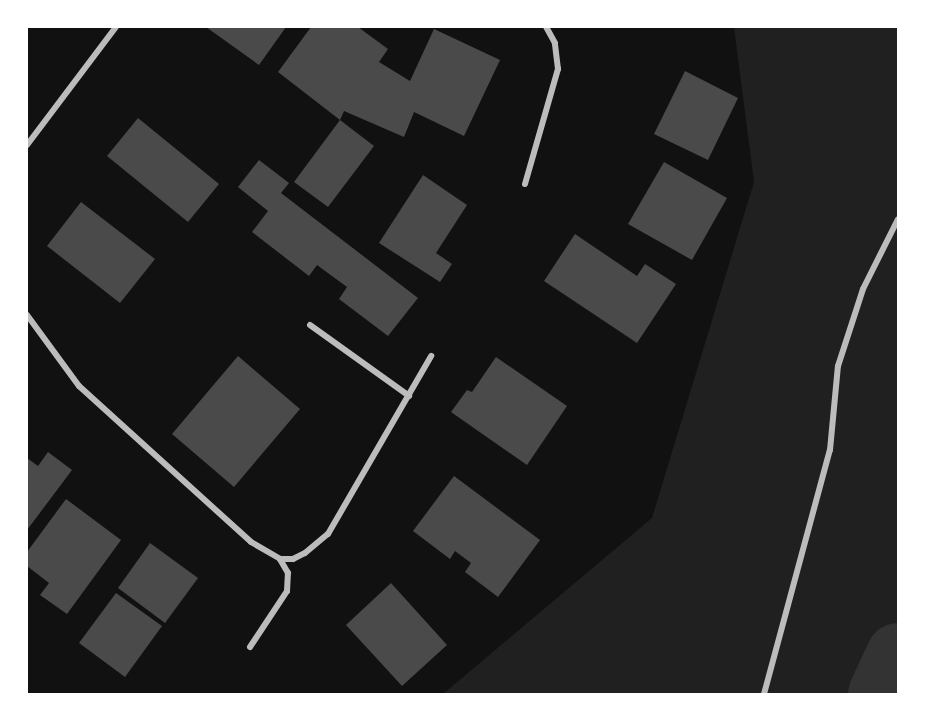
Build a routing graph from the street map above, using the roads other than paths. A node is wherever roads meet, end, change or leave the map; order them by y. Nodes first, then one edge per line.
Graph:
1 (116, 27) edge
2 (546, 27) edge
3 (27, 145) edge
4 (525, 184) dead end
5 (898, 219) edge
6 (27, 315) edge
7 (310, 325) dead end
8 (431, 356) dead end
9 (409, 396) junction
10 (280, 559) junction
11 (250, 647) dead end
12 (764, 694) edge

1 - 3 street
2 - 4 street
5 - 12 street
6 - 10 street
7 - 9 street
8 - 9 street
9 - 10 street
10 - 11 street

